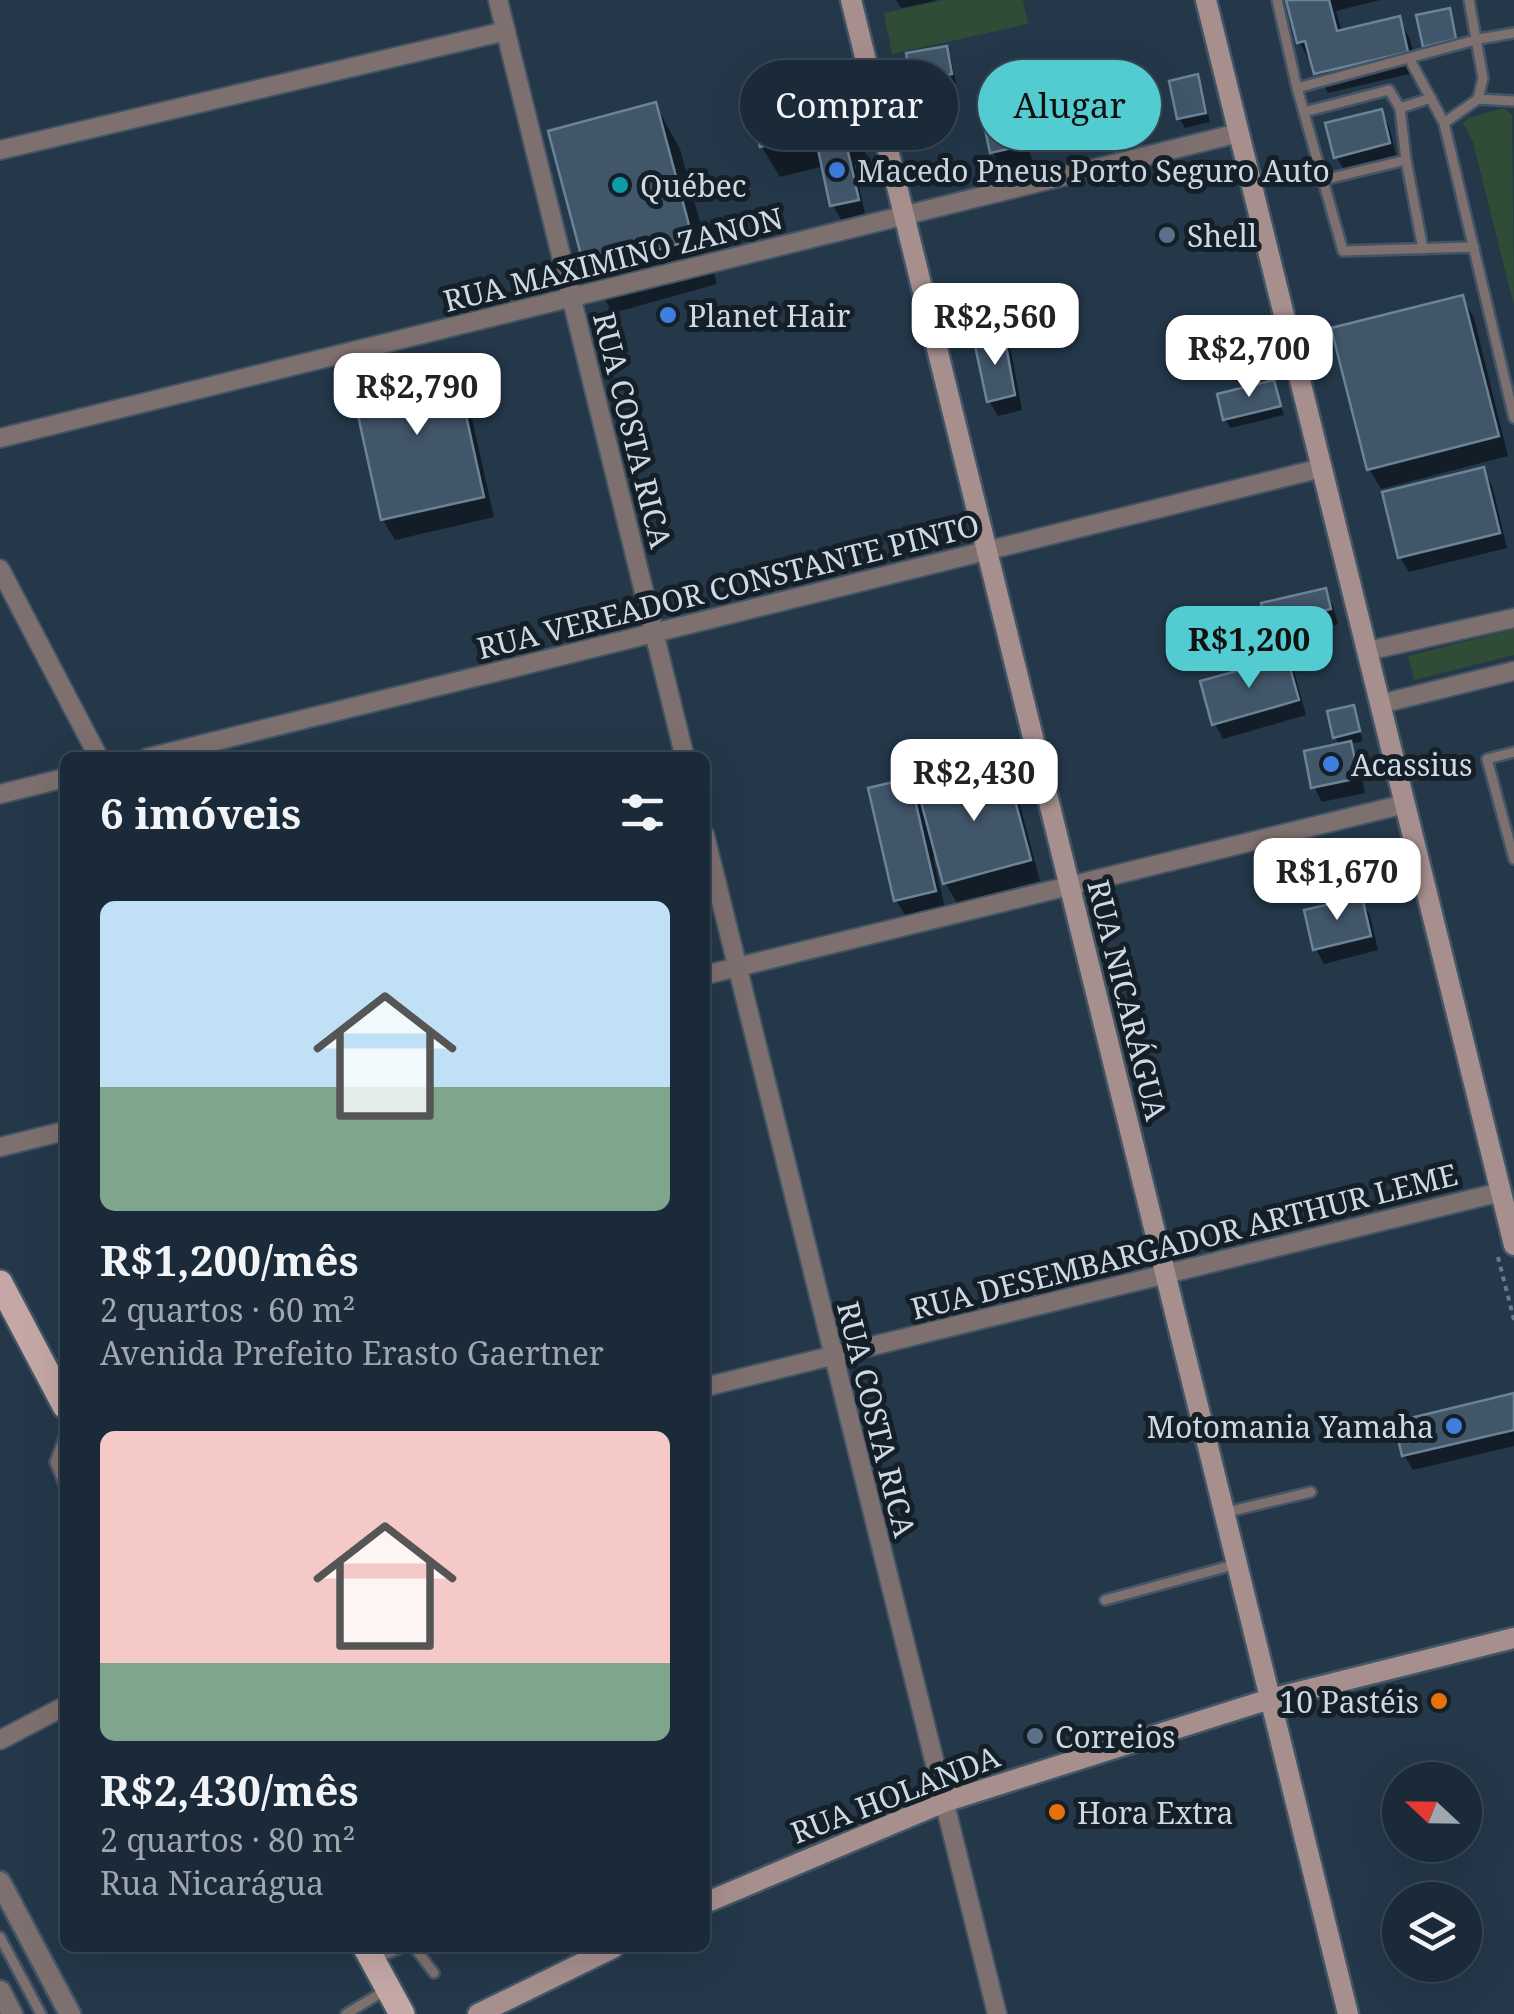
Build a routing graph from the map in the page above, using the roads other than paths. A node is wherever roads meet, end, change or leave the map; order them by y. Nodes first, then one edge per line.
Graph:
1 (498, 0) edge
2 (850, 0) edge
3 (1206, 0) edge
4 (1277, 0) edge
5 (1469, 0) edge
6 (506, 31) junction
7 (1514, 34) edge
8 (1478, 39) junction
9 (1409, 58) junction
10 (1297, 88) junction
11 (1431, 98) junction
12 (1478, 99) junction
13 (1514, 101) edge
14 (1400, 108) junction
15 (1304, 112) junction
16 (1444, 123) junction
17 (1239, 132) junction
18 (0, 150) edge
19 (1406, 160) junction
20 (1323, 180) junction
21 (904, 216) junction
22 (1474, 248) junction
23 (1422, 249) junction
24 (572, 298) junction
25 (1514, 418) edge
26 (0, 438) edge
27 (1322, 468) junction
28 (986, 551) junction
29 (0, 569) edge
30 (1514, 618) edge
31 (654, 633) junction
32 (1367, 650) junction
33 (1514, 671) edge
34 (1380, 704) junction
35 (96, 752) edge
36 (171, 752) edge
37 (684, 752) edge
38 (1514, 752) edge
39 (60, 779) edge
40 (0, 794) edge
41 (1405, 804) junction
42 (710, 856) edge
43 (1514, 859) edge
44 (1069, 886) junction
45 (738, 968) junction
46 (710, 974) edge
47 (60, 1132) edge
48 (0, 1147) edge
49 (1508, 1190) edge
50 (1504, 1243) edge
51 (1165, 1274) junction
52 (0, 1282) edge
53 (834, 1355) junction
54 (710, 1386) edge
55 (60, 1396) edge
56 (60, 1449) edge
57 (60, 1478) edge
58 (1311, 1492) dead end
59 (1224, 1513) junction
60 (1237, 1564) junction
61 (1105, 1600) dead end
62 (1514, 1638) edge
63 (1270, 1699) junction
64 (60, 1709) edge
65 (0, 1740) edge
66 (944, 1802) junction
67 (0, 1882) edge
68 (710, 1901) edge
69 (0, 1938) edge
70 (418, 1952) edge
71 (605, 1952) edge
72 (369, 1954) edge
73 (434, 1973) dead end
74 (388, 1989) junction
75 (0, 1992) edge
76 (12, 2014) edge
77 (41, 2014) edge
78 (70, 2014) edge
79 (346, 2014) edge
80 (402, 2014) edge
81 (478, 2014) edge
82 (996, 2014) edge
83 (1348, 2014) edge

1 - 6 street, RUA COSTA RICA
2 - 21 main road, RUA NICARÁGUA
3 - 17 main road
4 - 10 lane
5 - 8 lane
6 - 18 street
6 - 24 street, RUA COSTA RICA
7 - 8 lane
8 - 9 lane
8 - 12 lane
9 - 10 lane
9 - 11 lane
10 - 15 lane
11 - 14 lane
11 - 16 lane
12 - 13 lane
12 - 16 lane
14 - 15 lane
14 - 19 lane
15 - 20 lane
16 - 22 lane
17 - 21 street, RUA MAXIMINO ZANON
17 - 27 main road
19 - 20 lane
19 - 23 lane
20 - 23 lane
21 - 24 street, RUA MAXIMINO ZANON
21 - 28 main road, RUA NICARÁGUA
22 - 23 lane
22 - 25 lane
24 - 26 street, RUA MAXIMINO ZANON
24 - 31 street, RUA COSTA RICA
27 - 28 street, RUA VEREADOR CONSTANTE PINTO
27 - 32 main road
28 - 31 street, RUA VEREADOR CONSTANTE PINTO
28 - 44 main road, RUA NICARÁGUA
29 - 35 street
30 - 32 street
31 - 36 street, RUA VEREADOR CONSTANTE PINTO
31 - 37 street, RUA COSTA RICA
32 - 34 main road
33 - 34 street
34 - 41 main road
38 - 43 lane
39 - 40 street
41 - 44 street
41 - 49 main road
42 - 45 street, RUA COSTA RICA
44 - 45 street
44 - 51 main road, RUA NICARÁGUA
45 - 46 street
45 - 53 street, RUA COSTA RICA
47 - 48 street
49 - 50 main road
49 - 51 street, RUA DESEMBARGADOR ARTHUR LEME
51 - 53 street, RUA DESEMBARGADOR ARTHUR LEME
51 - 59 main road, RUA NICARÁGUA
52 - 55 main road
53 - 54 street, RUA DESEMBARGADOR ARTHUR LEME
53 - 66 street, RUA COSTA RICA
56 - 57 lane
58 - 59 lane
59 - 60 main road, RUA NICARÁGUA
60 - 61 lane
60 - 63 main road, RUA NICARÁGUA
62 - 63 main road, RUA HOLANDA
63 - 66 main road, RUA HOLANDA
63 - 83 main road, RUA NICARÁGUA
64 - 65 street
66 - 68 main road, RUA HOLANDA
66 - 82 street, RUA COSTA RICA
67 - 78 street
69 - 77 lane
70 - 73 lane
71 - 81 main road
72 - 74 main road
74 - 79 lane
74 - 80 main road
75 - 76 street

